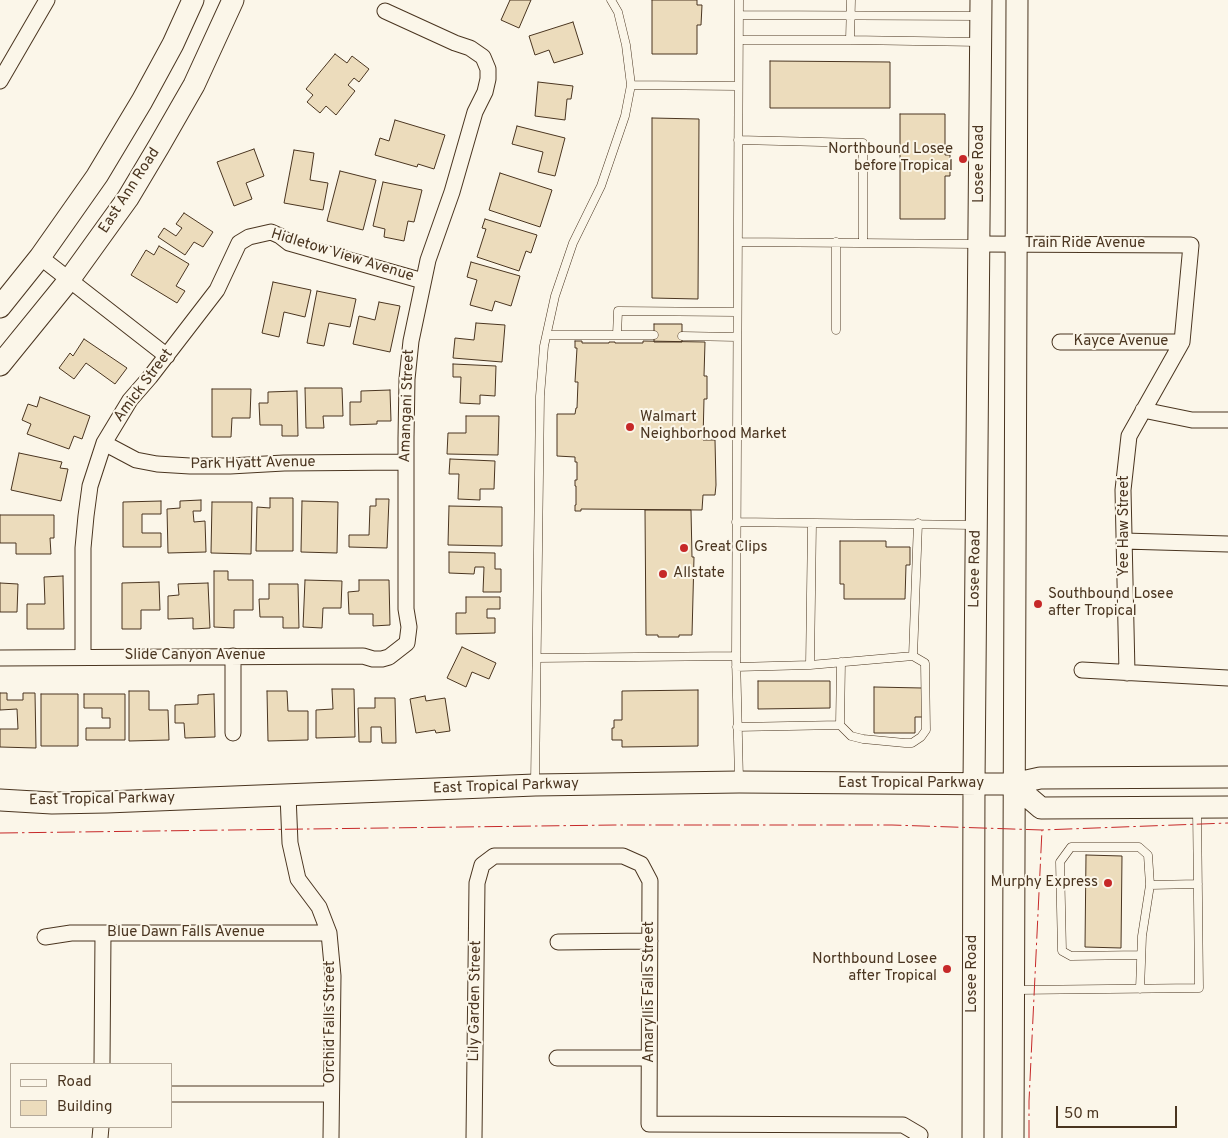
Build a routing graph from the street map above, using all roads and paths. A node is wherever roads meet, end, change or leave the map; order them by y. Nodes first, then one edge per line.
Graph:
1 (47, 0) edge
2 (193, 0) edge
3 (233, 0) edge
4 (612, 0) edge
5 (739, 0) edge
6 (851, 0) edge
7 (1017, 0) edge
8 (981, 8) edge
9 (385, 10) dead end
10 (739, 15) junction
11 (850, 15) junction
12 (739, 40) junction
13 (850, 40) junction
14 (981, 42) junction
15 (0, 81) edge
16 (630, 85) junction
17 (738, 86) junction
18 (738, 140) junction
19 (260, 234) joint
20 (738, 242) junction
21 (836, 242) junction
22 (863, 243) junction
23 (979, 244) junction
24 (1016, 244) junction
25 (1191, 244) joint
26 (40, 257) junction
27 (69, 280) junction
28 (423, 281) junction
29 (0, 307) edge
30 (737, 312) junction
31 (836, 330) dead end
32 (547, 334) junction
33 (617, 335) junction
34 (654, 335) dead end
35 (682, 336) dead end
36 (737, 337) junction
37 (1060, 342) dead end
38 (1182, 342) junction
39 (167, 356) junction
40 (0, 365) edge
41 (1143, 410) junction
42 (1228, 420) edge
43 (104, 443) junction
44 (406, 462) junction
45 (736, 522) junction
46 (812, 523) junction
47 (918, 523) junction
48 (976, 525) junction
49 (1124, 541) junction
50 (1228, 544) edge
51 (233, 656) junction
52 (736, 656) junction
53 (913, 656) junction
54 (83, 657) junction
55 (389, 657) joint
56 (0, 658) edge
57 (537, 658) junction
58 (841, 662) junction
59 (810, 665) junction
60 (736, 667) junction
61 (1082, 670) dead end
62 (1127, 672) junction
63 (1228, 678) edge
64 (840, 725) junction
65 (737, 727) junction
66 (233, 732) dead end
67 (1228, 777) edge
68 (739, 782) junction
69 (974, 784) junction
70 (1013, 784) junction
71 (535, 786) junction
72 (288, 795) junction
73 (0, 800) edge
74 (1197, 807) junction
75 (1228, 807) edge
76 (482, 866) joint
77 (1198, 884) junction
78 (1150, 886) junction
79 (329, 933) junction
80 (103, 934) junction
81 (45, 936) dead end
82 (650, 941) junction
83 (558, 942) dead end
84 (1141, 955) junction
85 (1140, 989) junction
86 (1014, 990) junction
87 (557, 1058) dead end
88 (649, 1058) junction
89 (102, 1063) edge
90 (172, 1094) edge
91 (331, 1094) junction
92 (694, 1131) edge
93 (813, 1131) edge
94 (878, 1132) edge
95 (920, 1135) dead end
96 (331, 1138) edge
97 (474, 1138) edge
98 (973, 1138) edge
99 (1013, 1138) edge

1 - 15 street
2 - 26 main road
3 - 27 main road, East Ann Road
4 - 16 lane
5 - 10 lane
6 - 11 lane
7 - 24 main road
8 - 11 lane
8 - 14 main road, Losee Road
9 - 28 street, Amangani Street
10 - 11 lane
10 - 12 lane
11 - 13 lane
12 - 13 lane
12 - 17 lane
13 - 14 lane
14 - 23 main road, Losee Road
16 - 17 lane
16 - 32 lane
17 - 18 lane
18 - 20 lane
18 - 22 lane
19 - 28 street, Hidletow View Avenue
19 - 39 street, Amick Street
20 - 21 lane
20 - 30 lane
21 - 22 lane
21 - 31 lane
22 - 23 lane
23 - 24 street, Train Ride Avenue
23 - 48 main road, Losee Road
24 - 25 street, Train Ride Avenue
24 - 70 main road
25 - 38 street, Yee Haw Street
26 - 27 street
26 - 29 main road
27 - 39 street
27 - 40 main road, East Ann Road
28 - 44 street, Amangani Street
30 - 33 lane
30 - 36 lane
32 - 33 lane
32 - 57 lane
33 - 34 lane
35 - 36 lane
36 - 45 lane
37 - 38 street, Kayce Avenue
38 - 41 street, Yee Haw Street
39 - 43 street, Amick Street
41 - 42 street
41 - 49 street, Yee Haw Street
43 - 44 street, Park Hyatt Avenue
43 - 54 street, Amick Street
44 - 55 street, Amangani Street
45 - 46 lane
45 - 52 lane
46 - 47 lane
46 - 59 lane
47 - 48 lane
47 - 53 lane
48 - 69 main road, Losee Road
49 - 50 street
49 - 62 street, Yee Haw Street
51 - 54 street, Slide Canyon Avenue
51 - 55 street, Slide Canyon Avenue
51 - 66 street
52 - 57 lane
52 - 60 lane
53 - 58 lane
53 - 64 lane
54 - 56 street, Slide Canyon Avenue
57 - 71 lane
58 - 59 lane
58 - 64 lane
59 - 60 lane
60 - 65 lane
61 - 62 street
62 - 63 street
64 - 65 lane
65 - 68 lane
67 - 70 main road, East Tropical Parkway
68 - 69 main road, East Tropical Parkway
68 - 71 main road, East Tropical Parkway
69 - 70 main road, East Tropical Parkway
69 - 98 main road, Losee Road
70 - 74 main road
70 - 86 main road
71 - 72 main road, East Tropical Parkway
72 - 73 main road, East Tropical Parkway
72 - 79 street, Orchid Falls Street
74 - 75 main road
74 - 77 lane
76 - 82 street, Amaryllis Falls Street
76 - 97 street, Lily Garden Street
77 - 78 lane
77 - 85 lane
78 - 84 lane
78 - 84 lane
79 - 80 street, Blue Dawn Falls Avenue
79 - 91 street, Orchid Falls Street
80 - 81 street, Blue Dawn Falls Avenue
80 - 89 street
82 - 83 street
82 - 88 street, Amaryllis Falls Street
84 - 85 lane
85 - 86 lane
86 - 99 main road
87 - 88 street
88 - 92 street, Amaryllis Falls Street
90 - 91 street
91 - 96 street, Orchid Falls Street
92 - 93 street
93 - 94 street
94 - 95 street

